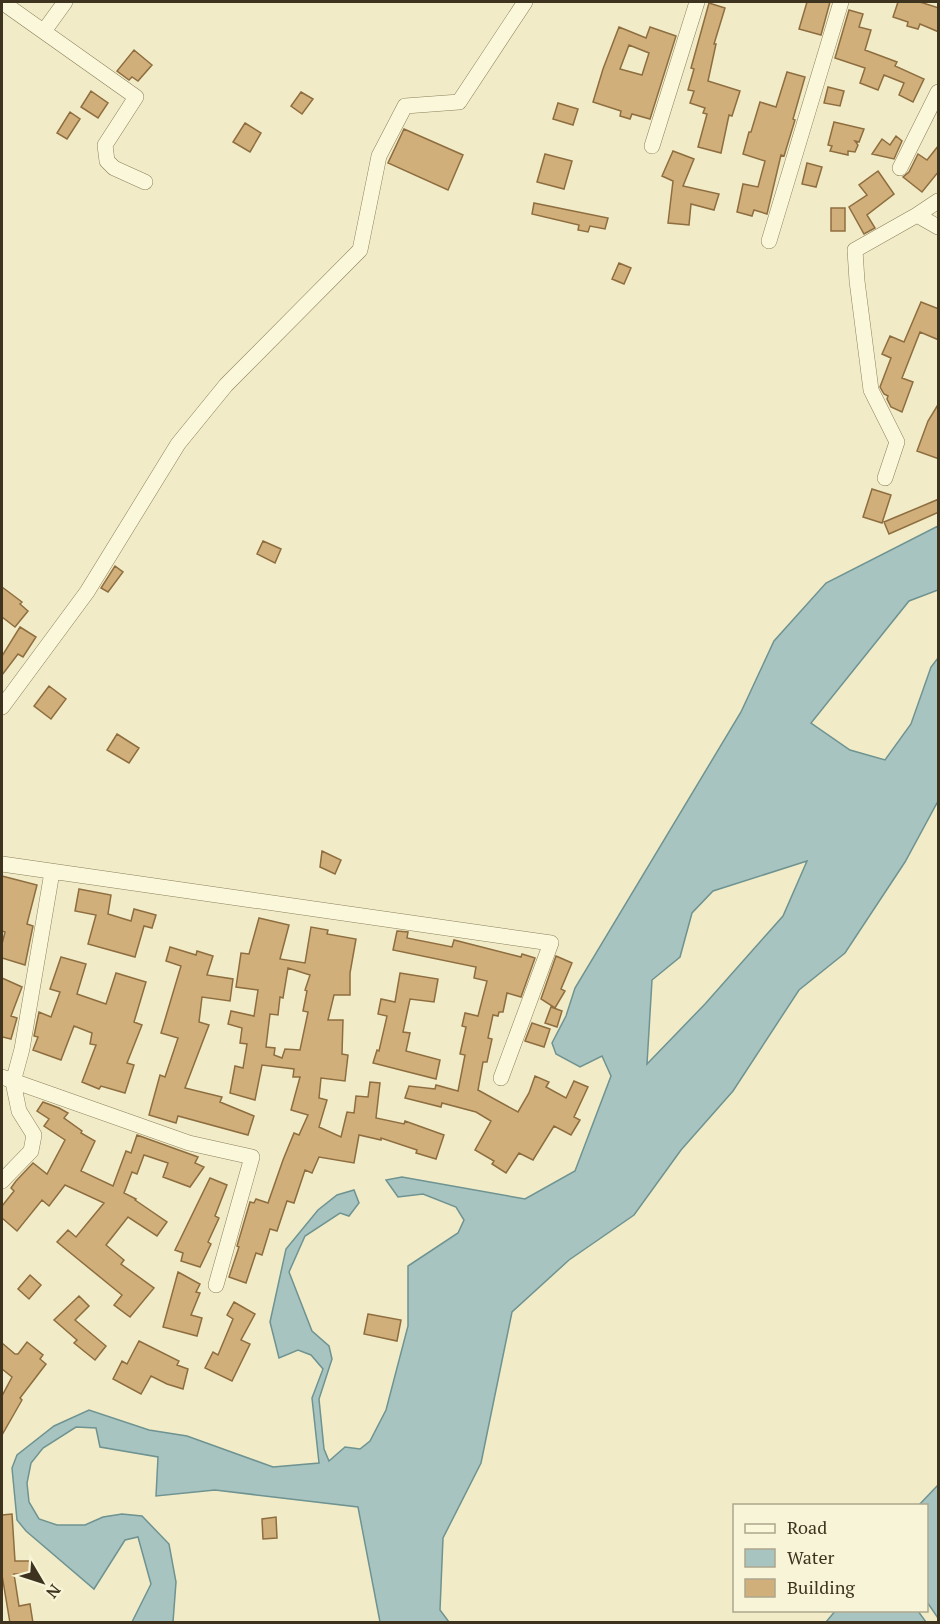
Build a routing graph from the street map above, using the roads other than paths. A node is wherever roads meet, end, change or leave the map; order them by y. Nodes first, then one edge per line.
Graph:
1 (2, 2) edge
2 (65, 2) edge
3 (525, 2) edge
4 (697, 2) edge
5 (841, 2) edge
6 (44, 31) junction
7 (939, 92) edge
8 (652, 146) dead end
9 (900, 168) dead end
10 (145, 182) dead end
11 (939, 201) edge
12 (917, 215) junction
13 (939, 227) edge
14 (769, 242) dead end
15 (885, 478) dead end
16 (2, 706) edge
17 (2, 864) edge
18 (52, 872) junction
19 (501, 1078) dead end
20 (7, 1080) edge
21 (2, 1181) edge
22 (216, 1285) dead end

1 - 6 street
2 - 6 street
3 - 16 street
4 - 8 street
5 - 14 street
6 - 10 street
7 - 9 street
11 - 12 street
12 - 13 street
12 - 15 street
17 - 18 street
18 - 19 street
18 - 20 street
20 - 21 street
20 - 22 street

